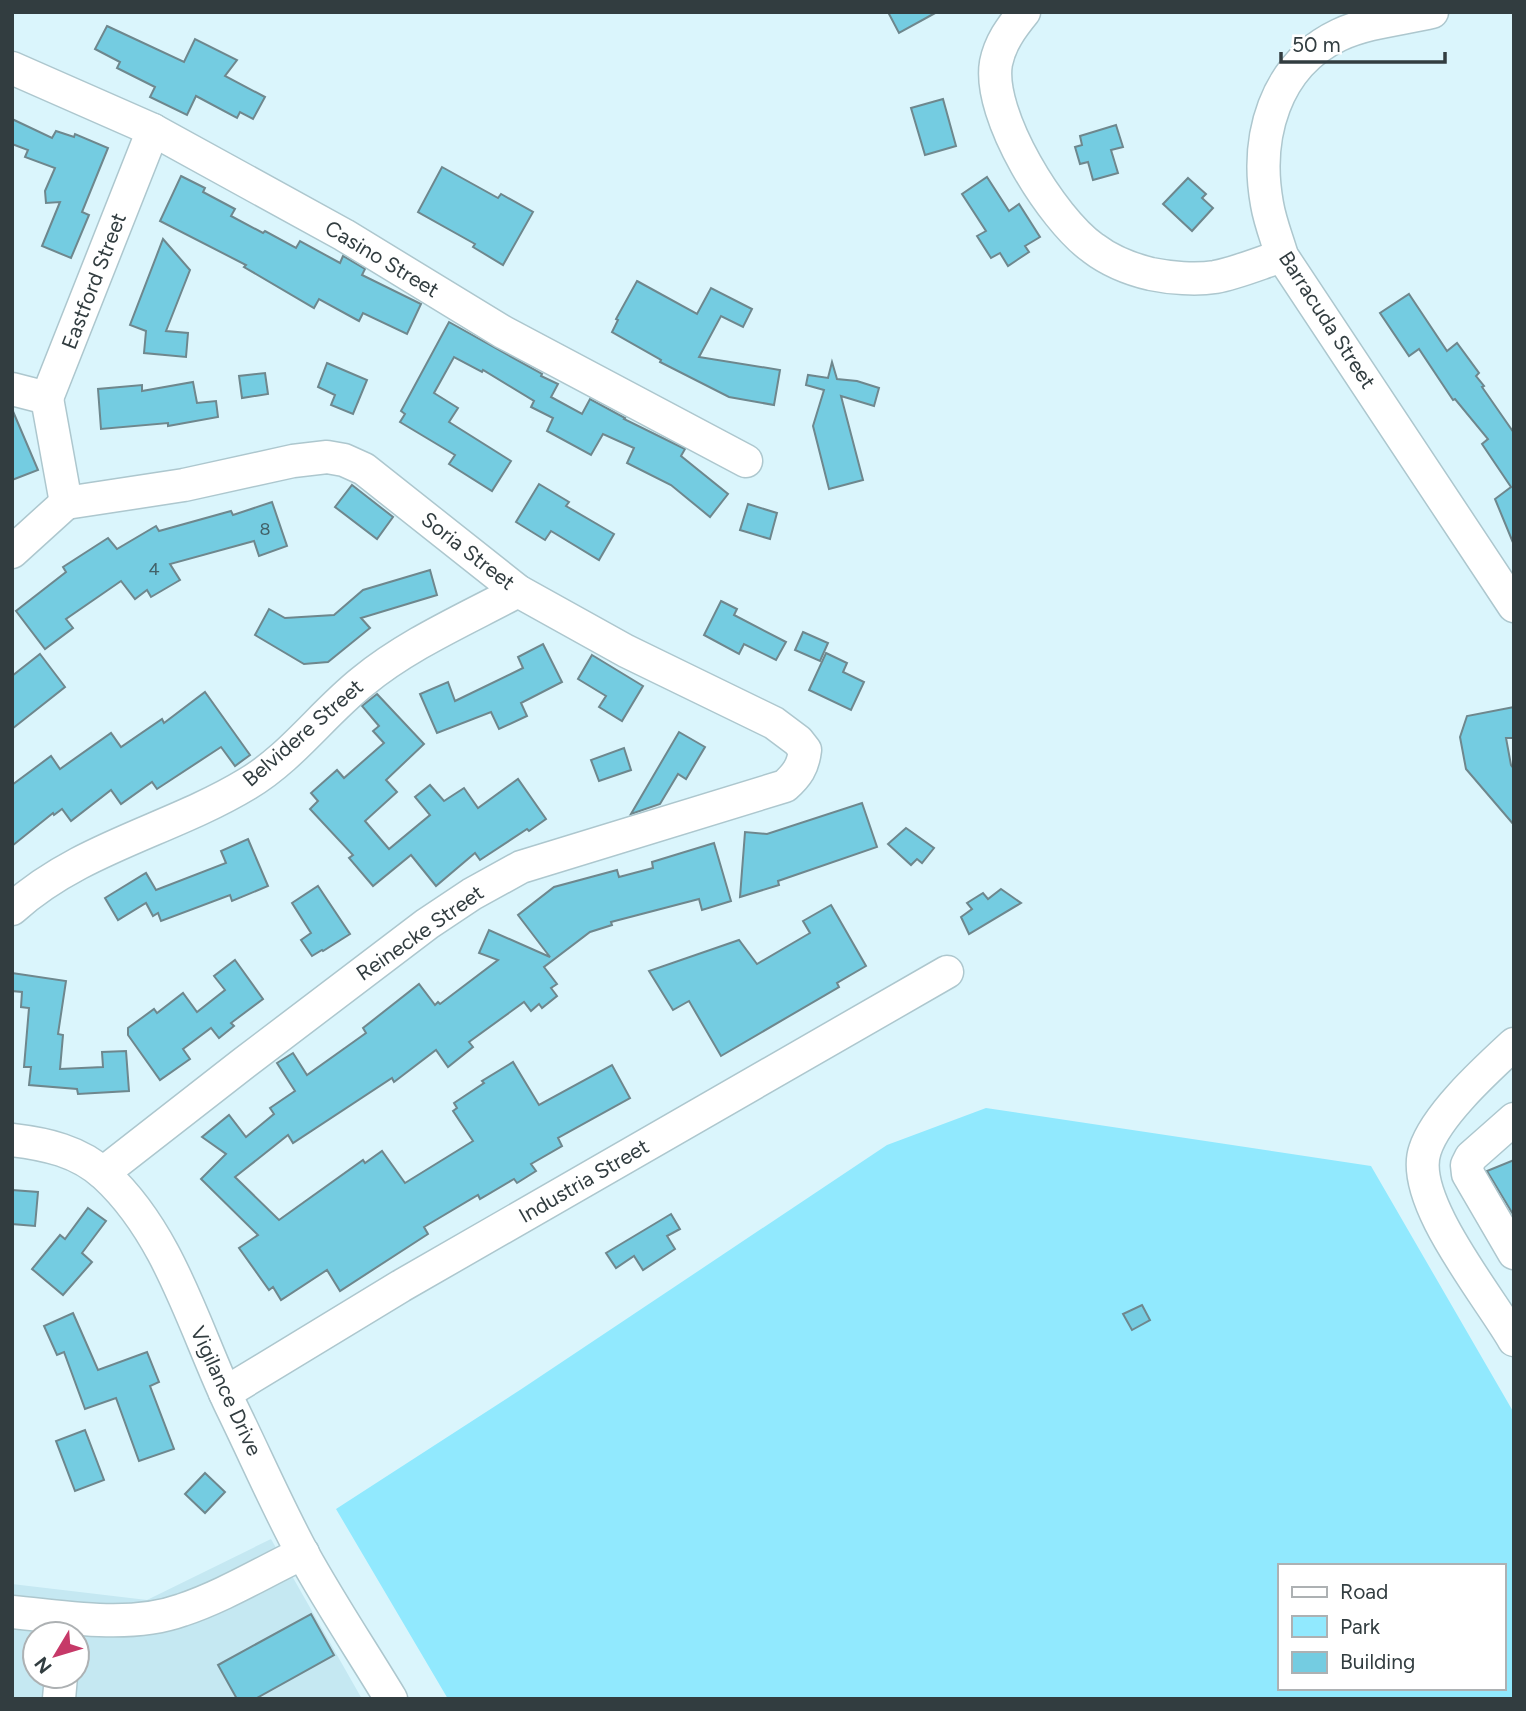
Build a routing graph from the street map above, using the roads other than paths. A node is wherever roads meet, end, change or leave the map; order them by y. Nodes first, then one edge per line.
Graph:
1 (1024, 12) edge
2 (1432, 12) edge
3 (12, 68) edge
4 (153, 130) junction
5 (1282, 256) junction
6 (12, 389) edge
7 (47, 398) junction
8 (746, 461) dead end
9 (66, 503) junction
10 (12, 552) edge
11 (518, 591) junction
12 (1514, 606) edge
13 (785, 786) joint
14 (12, 908) edge
15 (947, 972) dead end
16 (1514, 1044) edge
17 (1514, 1119) edge
18 (12, 1140) edge
19 (103, 1173) junction
20 (1505, 1216) edge
21 (1514, 1253) edge
22 (1514, 1340) edge
23 (225, 1393) junction
24 (303, 1553) junction
25 (12, 1612) edge
26 (46, 1620) edge
27 (91, 1623) edge
28 (391, 1699) edge

1 - 5 street
2 - 5 street, Barracuda Street
3 - 4 street, Casino Street
4 - 7 street, Eastford Street
4 - 8 street, Casino Street
5 - 12 street, Barracuda Street
6 - 7 street
7 - 9 street
9 - 10 street
9 - 11 street, Soria Street
11 - 13 street, Soria Street
11 - 14 street, Belvidere Street
13 - 19 street, Reinecke Street
15 - 23 street, Industria Street
16 - 22 street
17 - 20 street
18 - 19 street, Vigilance Drive
19 - 23 street, Vigilance Drive
20 - 21 street
23 - 24 street, Vigilance Drive
24 - 27 street
24 - 28 street, Vigilance Drive
25 - 26 street

